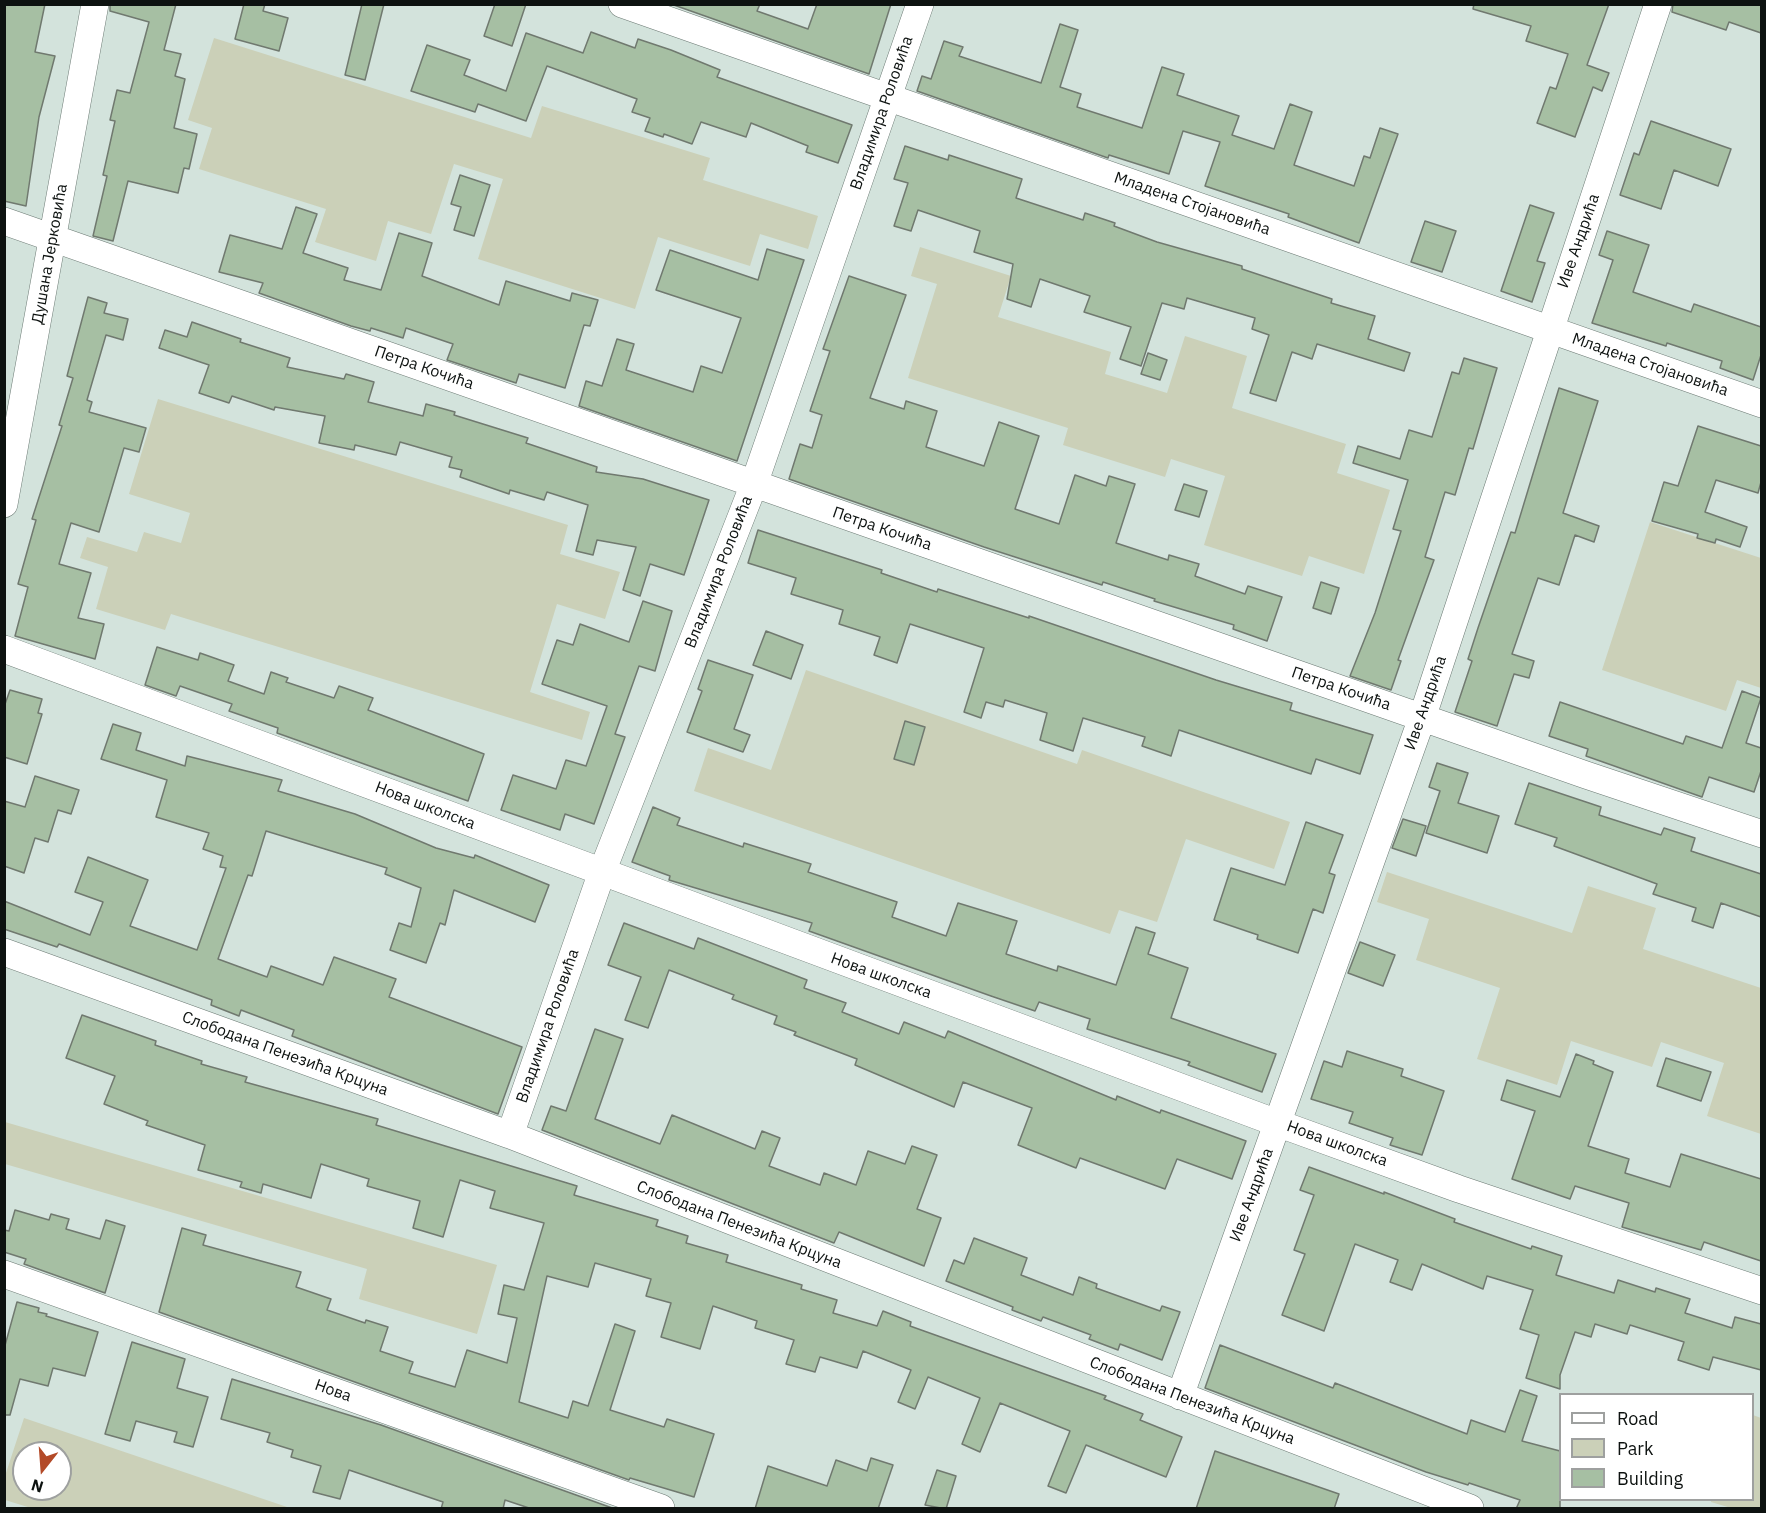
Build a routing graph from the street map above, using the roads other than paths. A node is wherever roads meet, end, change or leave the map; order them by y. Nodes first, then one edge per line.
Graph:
1 (95, 4) edge
2 (622, 4) edge
3 (920, 4) edge
4 (1658, 4) edge
5 (887, 97) junction
6 (4, 221) edge
7 (53, 237) junction
8 (1549, 330) junction
9 (1761, 404) edge
10 (754, 484) junction
11 (4, 504) edge
12 (4, 649) edge
13 (1422, 718) junction
14 (1761, 834) edge
15 (602, 873) junction
16 (4, 952) edge
17 (1277, 1123) junction
18 (510, 1135) junction
19 (4, 1274) edge
20 (1761, 1290) edge
21 (1180, 1396) junction
22 (661, 1509) edge
23 (1470, 1509) edge

1 - 7 street, Душана Јерковића
2 - 5 street, Младена Стојановића
3 - 5 street, Владимира Роловића
4 - 8 street, Иве Андрића
5 - 8 street, Младена Стојановића
5 - 10 street, Владимира Роловића
6 - 7 street, Петра Кочића
7 - 10 street, Петра Кочића
7 - 11 street, Душана Јерковића
8 - 9 street, Младена Стојановића
8 - 13 street, Иве Андрића
10 - 13 street, Петра Кочића
10 - 15 street, Владимира Роловића
12 - 15 street, Нова школска
13 - 14 street, Петра Кочића
13 - 17 street, Иве Андрића
15 - 17 street, Нова школска
15 - 18 street, Владимира Роловића
16 - 18 street, Слободана Пенезића Крцуна
17 - 20 street, Нова школска
17 - 21 street, Иве Андрића
18 - 21 street, Слободана Пенезића Крцуна
19 - 22 street, Нова
21 - 23 street, Слободана Пенезића Крцуна

